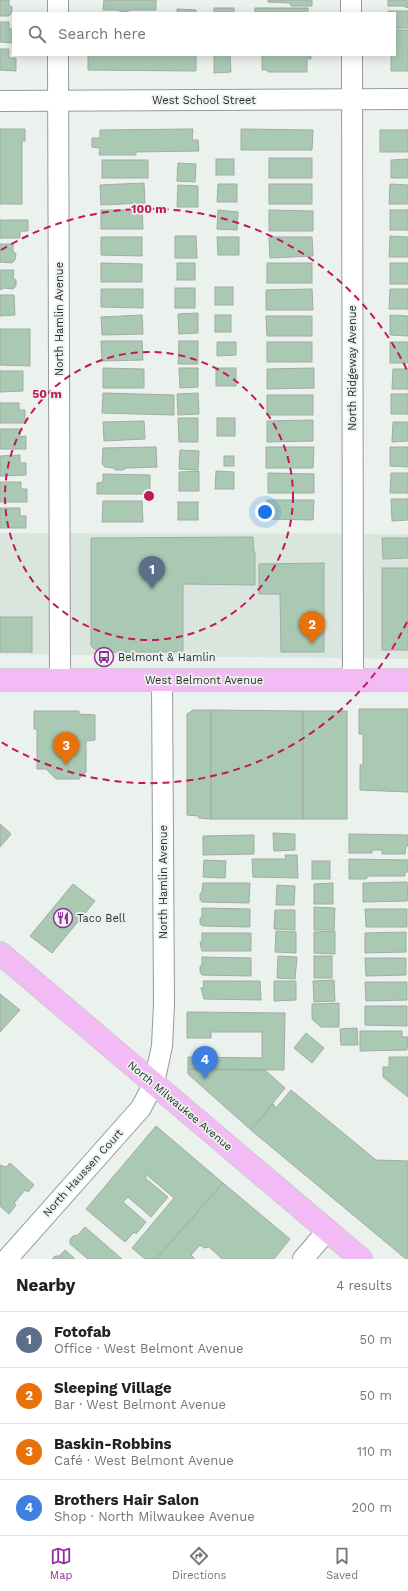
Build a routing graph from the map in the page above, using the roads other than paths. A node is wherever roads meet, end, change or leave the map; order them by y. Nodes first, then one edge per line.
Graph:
1 (58, 0) edge
2 (351, 0) edge
3 (58, 12) edge
4 (351, 12) edge
5 (58, 56) edge
6 (352, 56) edge
7 (352, 99) junction
8 (408, 99) edge
9 (0, 101) edge
10 (58, 101) junction
11 (0, 680) edge
12 (60, 680) junction
13 (162, 680) junction
14 (353, 680) junction
15 (408, 680) edge
16 (0, 953) edge
17 (154, 1083) junction
18 (328, 1231) junction
19 (7, 1259) edge
20 (303, 1259) edge
21 (361, 1259) edge

1 - 3 street
2 - 4 street
5 - 10 street, North Hamlin Avenue
6 - 7 street, North Ridgeway Avenue
7 - 8 street, West School Street
7 - 10 street, West School Street
7 - 14 street, North Ridgeway Avenue
9 - 10 street, West School Street
10 - 12 street, North Hamlin Avenue
11 - 12 main road, West Belmont Avenue
12 - 13 main road, West Belmont Avenue
13 - 14 main road, West Belmont Avenue
13 - 17 street, North Hamlin Avenue
14 - 15 main road, West Belmont Avenue
16 - 17 main road, North Milwaukee Avenue
17 - 18 main road, North Milwaukee Avenue
17 - 19 street, North Haussen Court
18 - 20 street
18 - 21 main road, North Milwaukee Avenue

